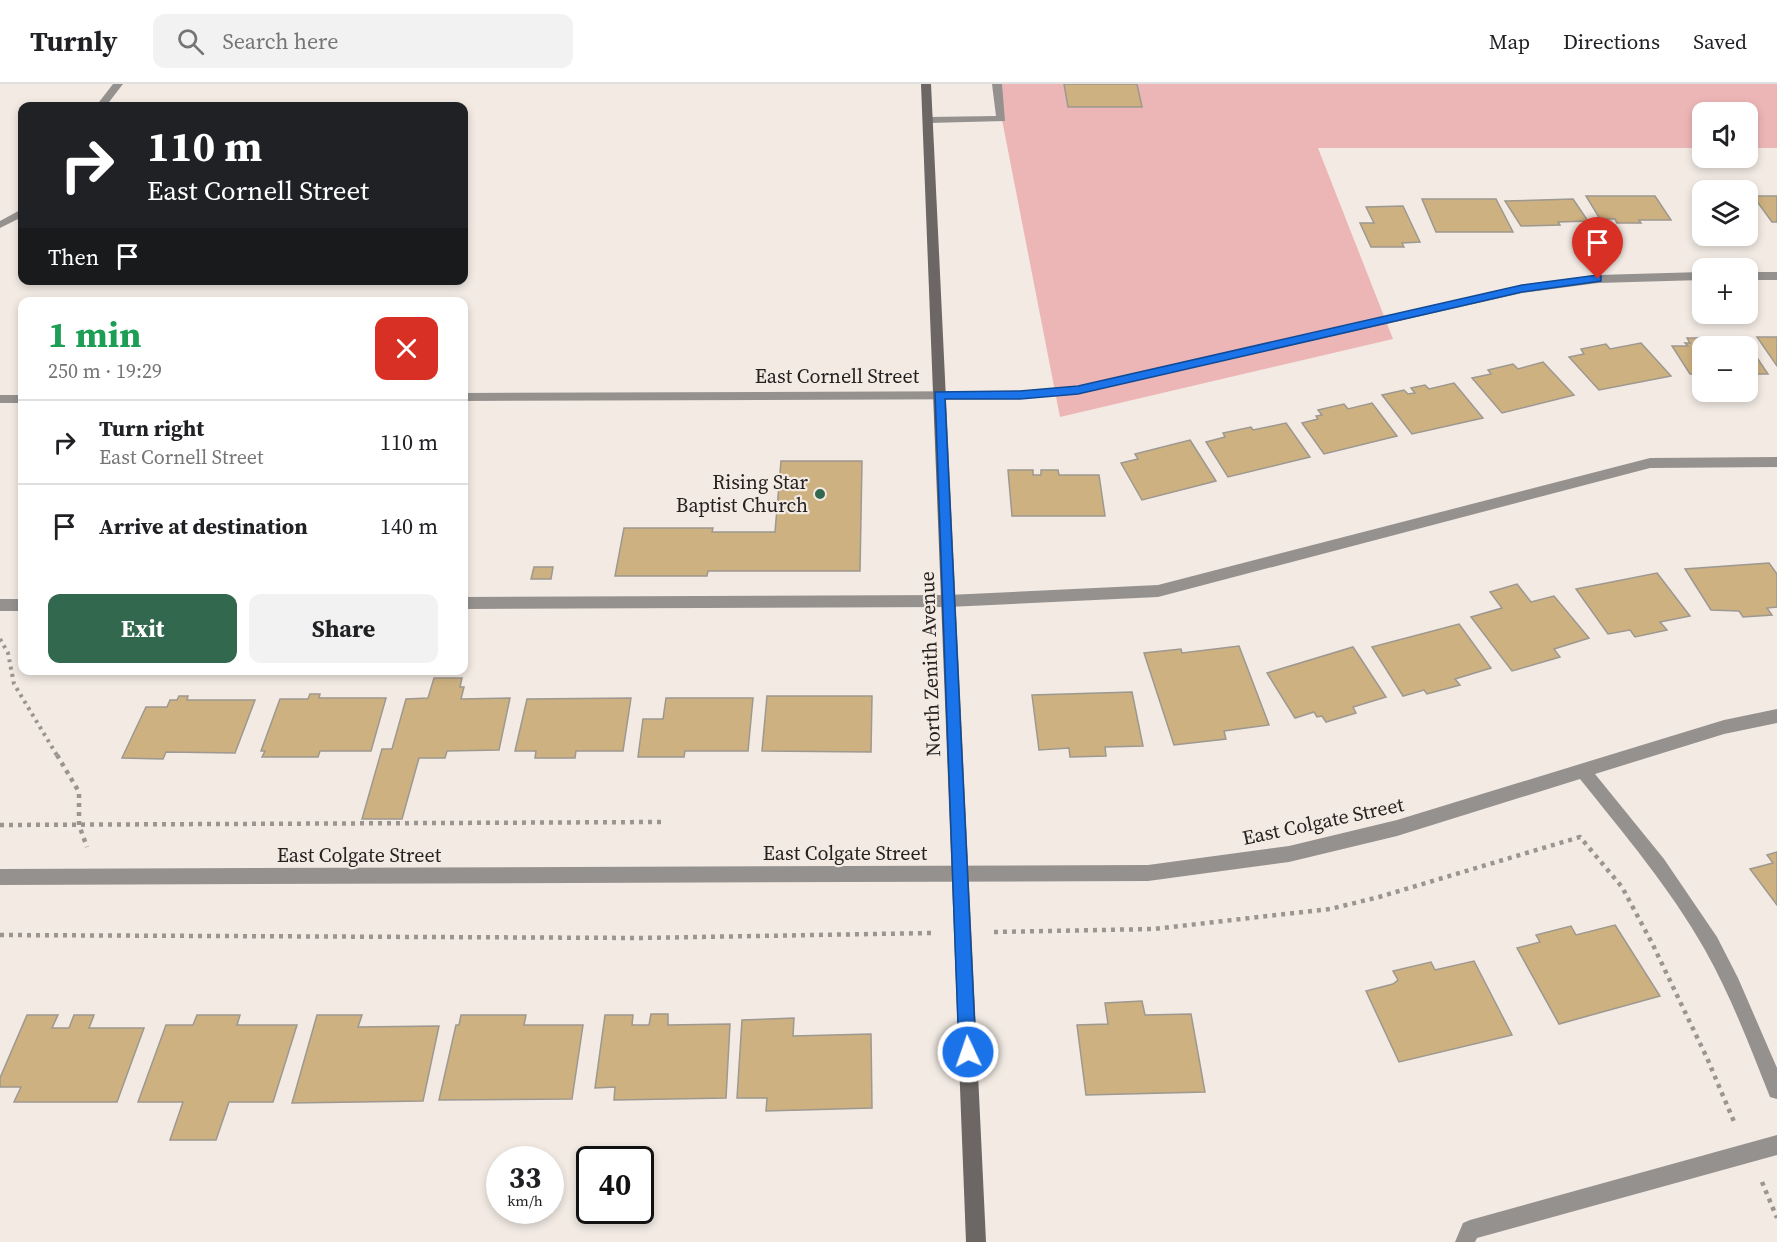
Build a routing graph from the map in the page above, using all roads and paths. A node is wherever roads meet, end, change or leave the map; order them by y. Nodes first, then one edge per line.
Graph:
1 (118, 84) edge
2 (926, 84) edge
3 (997, 84) edge
4 (104, 102) edge
5 (928, 120) junction
6 (18, 216) edge
7 (0, 225) edge
8 (1692, 276) edge
9 (1758, 276) edge
10 (1777, 276) edge
11 (939, 395) junction
12 (468, 397) edge
13 (0, 399) edge
14 (18, 399) edge
15 (1777, 462) edge
16 (948, 601) junction
17 (468, 603) edge
18 (0, 605) edge
19 (18, 605) edge
20 (0, 639) edge
21 (1777, 716) edge
22 (1583, 771) junction
23 (661, 822) dead end
24 (0, 825) edge
25 (79, 825) junction
26 (960, 874) junction
27 (98, 876) junction
28 (0, 877) edge
29 (963, 932) junction
30 (0, 935) edge
31 (1777, 1090) edge
32 (1777, 1145) edge
33 (1750, 1152) junction
34 (1777, 1218) edge
35 (976, 1242) edge
36 (1465, 1242) edge

1 - 4 street
2 - 5 street, North Zenith Avenue
3 - 5 street
5 - 11 street, North Zenith Avenue
6 - 7 street
8 - 11 street, East Cornell Street
9 - 10 street
11 - 12 street, East Cornell Street
11 - 16 street, North Zenith Avenue
13 - 14 street
15 - 16 street
16 - 17 street
16 - 26 street, North Zenith Avenue
18 - 19 street
20 - 25 path
21 - 22 street, East Colgate Street
22 - 26 street, East Colgate Street
22 - 31 street
23 - 25 path
24 - 25 path
25 - 27 path
26 - 27 street, East Colgate Street
26 - 29 street, North Zenith Avenue
27 - 28 street, East Colgate Street
29 - 30 path
29 - 33 path
29 - 35 street, North Zenith Avenue
32 - 33 street
33 - 34 path
33 - 36 street

